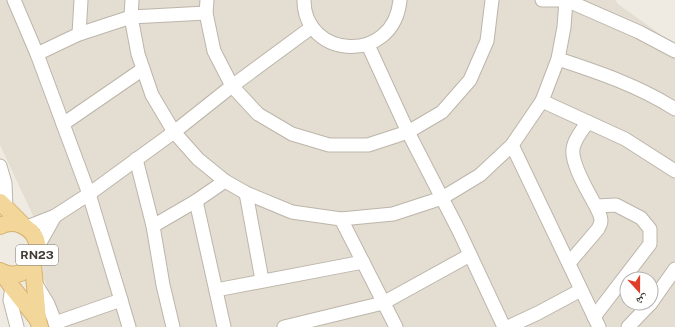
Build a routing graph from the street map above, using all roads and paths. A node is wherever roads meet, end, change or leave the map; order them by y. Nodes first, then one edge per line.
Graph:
1 (14, 0) edge
2 (81, 0) edge
3 (132, 0) edge
4 (304, 0) edge
5 (400, 0) edge
6 (492, 0) edge
7 (542, 0) edge
8 (566, 0) edge
9 (206, 6) edge
10 (131, 17) junction
11 (312, 27) junction
12 (79, 34) junction
13 (368, 45) junction
14 (675, 51) edge
15 (36, 54) junction
16 (558, 59) junction
17 (142, 69) junction
18 (232, 86) junction
19 (542, 101) junction
20 (675, 109) edge
21 (588, 122) junction
22 (63, 124) junction
23 (174, 132) junction
24 (408, 132) junction
25 (512, 145) junction
26 (136, 159) junction
27 (0, 166) edge
28 (675, 170) edge
29 (225, 181) junction
30 (89, 194) junction
31 (246, 194) junction
32 (442, 198) junction
33 (196, 201) junction
34 (3, 205) edge
35 (596, 206) junction
36 (55, 216) junction
37 (341, 219) junction
38 (0, 226) edge
39 (25, 226) junction
40 (153, 226) junction
41 (38, 246) junction
42 (470, 255) junction
43 (363, 262) junction
44 (568, 263) junction
45 (33, 264) junction
46 (675, 269) edge
47 (1, 271) edge
48 (262, 280) junction
49 (35, 282) junction
50 (12, 287) junction
51 (216, 290) junction
52 (581, 290) junction
53 (659, 292) edge
54 (121, 300) junction
55 (383, 303) junction
56 (643, 311) edge
57 (597, 322) edge
58 (39, 324) edge
59 (56, 325) edge
60 (17, 327) edge
61 (129, 327) edge
62 (173, 327) edge
63 (224, 327) edge
64 (284, 327) edge
65 (396, 327) edge
66 (504, 327) edge
67 (508, 327) edge
68 (628, 327) edge

1 - 15 street
2 - 12 street
3 - 10 street
4 - 11 street
5 - 13 street
6 - 24 street
7 - 8 street
8 - 14 street
8 - 16 street
9 - 10 street
9 - 18 street
10 - 12 street
10 - 17 street
11 - 13 street
11 - 18 street
12 - 15 street
13 - 24 street
15 - 22 street
16 - 19 street
16 - 20 street
17 - 22 street
17 - 23 street
18 - 23 street
18 - 24 street
19 - 21 street
19 - 25 street
21 - 28 street
21 - 35 street
22 - 30 street
23 - 26 street
23 - 29 street
24 - 32 street
25 - 32 street
25 - 44 street
26 - 30 street
26 - 40 street
27 - 34 street
29 - 31 street
29 - 33 street
30 - 36 street
30 - 54 street
31 - 37 street
31 - 48 street
32 - 37 street
32 - 42 street
33 - 40 street
33 - 51 street
34 - 39 main road, RN23
35 - 44 street
35 - 57 street
36 - 39 street
36 - 41 street
37 - 43 street
38 - 39 main road
39 - 41 main road, RN23
40 - 62 street
41 - 45 main road, RN23
42 - 55 street
42 - 66 street
43 - 48 street
43 - 55 street
44 - 52 street
45 - 47 main road, RN23
45 - 49 main road, RN23
46 - 53 street
47 - 50 main road, RN23
48 - 51 street
49 - 58 main road, RN23
49 - 59 street
50 - 58 main road, RN23
50 - 60 street
51 - 63 street
52 - 57 street
52 - 67 street
54 - 59 street
54 - 61 street
55 - 64 street
55 - 65 street
56 - 68 street

